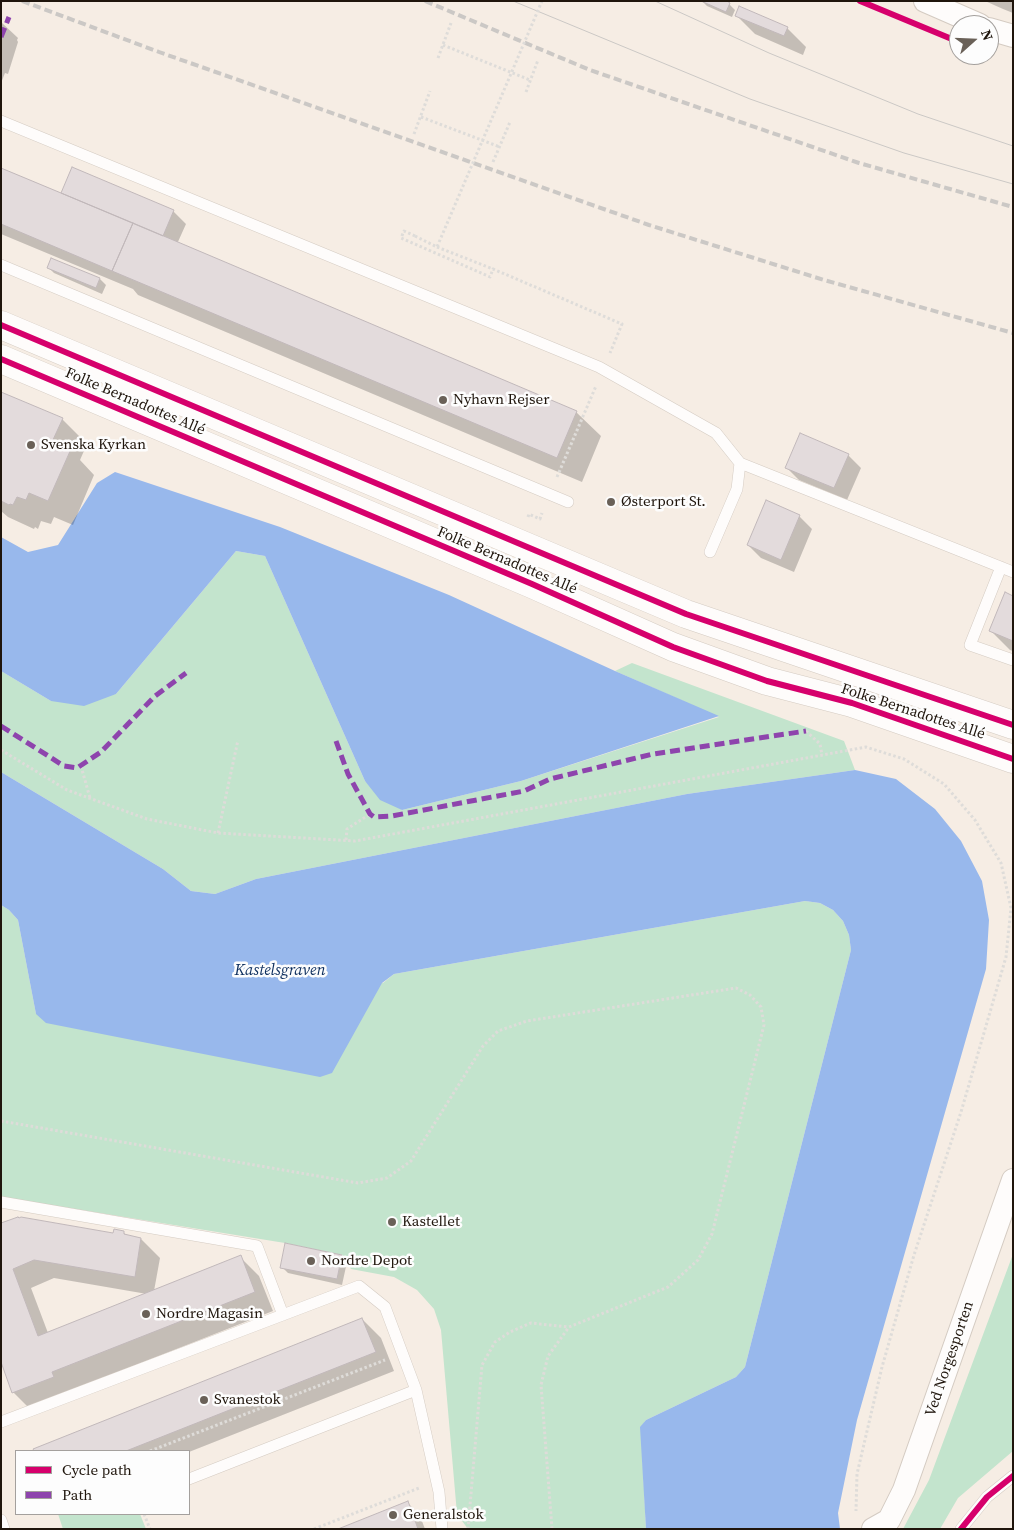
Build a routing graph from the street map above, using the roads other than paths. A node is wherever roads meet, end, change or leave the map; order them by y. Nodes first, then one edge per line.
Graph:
1 (925, 1) edge
2 (957, 15) edge
3 (999, 32) edge
4 (1013, 36) edge
5 (1, 120) edge
6 (1, 265) edge
7 (1, 325) edge
8 (1, 359) edge
9 (740, 463) junction
10 (568, 502) dead end
11 (710, 552) dead end
12 (1001, 567) junction
13 (1013, 572) edge
14 (1013, 660) edge
15 (1013, 725) edge
16 (1013, 759) edge
17 (1013, 1180) edge
18 (1, 1202) edge
19 (283, 1315) junction
20 (416, 1390) junction
21 (1, 1422) edge
22 (1013, 1476) edge
23 (190, 1479) edge
24 (1, 1520) edge
25 (865, 1524) edge
26 (4, 1529) edge
27 (442, 1529) edge
28 (961, 1529) edge

1 - 2 street
3 - 4 street
5 - 9 lane
6 - 10 lane
7 - 15 main road, Folke Bernadottes Allé
8 - 16 main road, Folke Bernadottes Allé
9 - 11 lane
9 - 12 lane
12 - 13 lane
12 - 14 lane
17 - 25 street, Ved Norgesporten
18 - 19 lane
19 - 20 lane
19 - 21 lane
20 - 23 lane
20 - 27 lane
22 - 28 lane
24 - 26 lane

